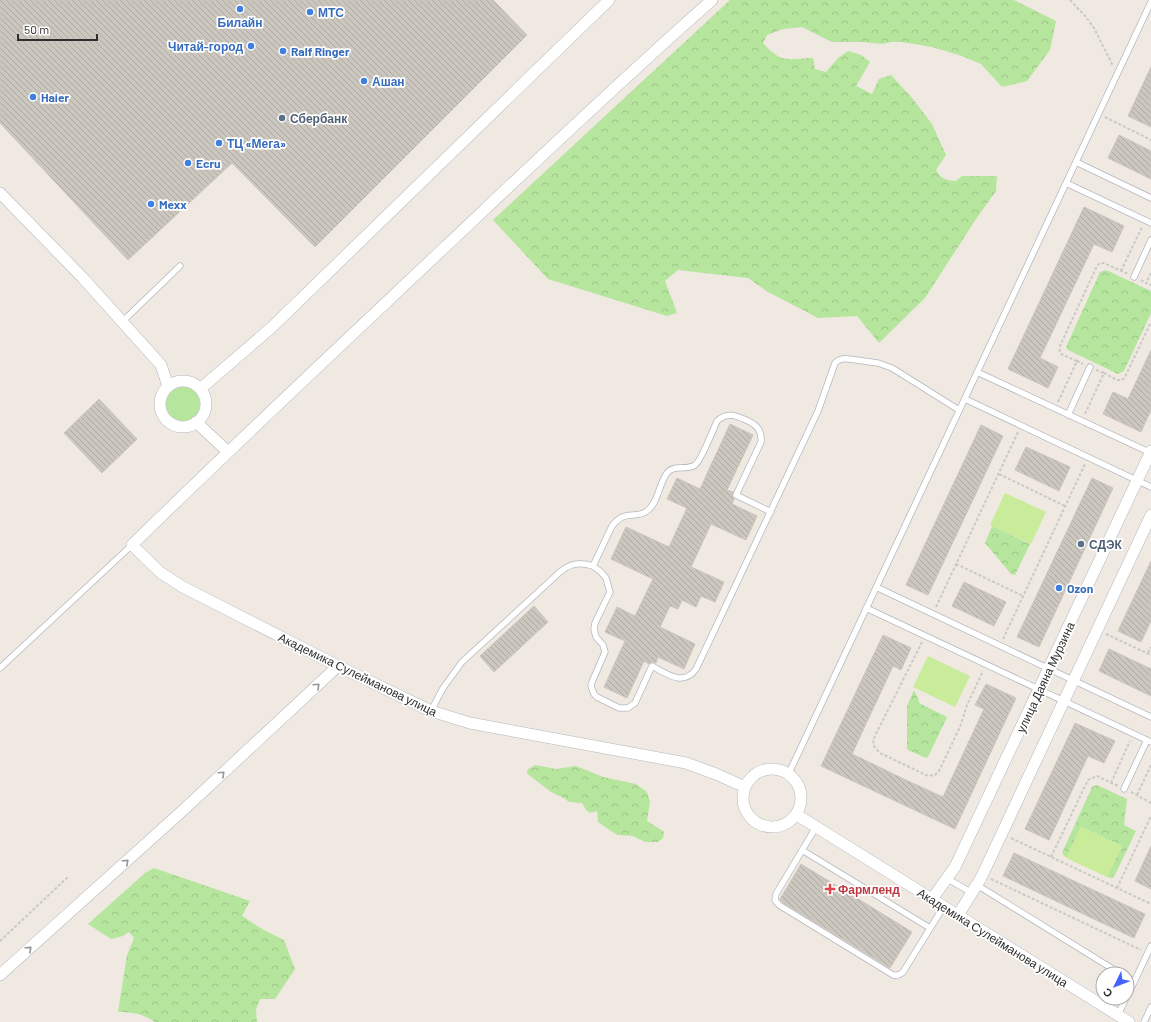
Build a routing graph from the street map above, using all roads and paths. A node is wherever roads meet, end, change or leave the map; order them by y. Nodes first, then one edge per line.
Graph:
1 (609, 0) edge
2 (712, 0) edge
3 (1070, 0) edge
4 (1151, 2) edge
5 (1118, 71) junction
6 (1098, 114) junction
7 (1151, 140) edge
8 (1076, 162) junction
9 (1066, 183) junction
10 (0, 194) edge
11 (1151, 198) edge
12 (1145, 220) junction
13 (1151, 223) edge
14 (1151, 240) edge
15 (180, 266) dead end
16 (1121, 271) junction
17 (1151, 273) edge
18 (1134, 277) junction
19 (1146, 283) junction
20 (1151, 285) edge
21 (122, 322) junction
22 (1151, 322) edge
23 (1077, 361) dead end
24 (1090, 367) dead end
25 (977, 372) junction
26 (1071, 373) dead end
27 (168, 386) junction
28 (200, 389) junction
29 (965, 399) junction
30 (1055, 408) junction
31 (959, 410) junction
32 (1068, 414) junction
33 (1082, 421) junction
34 (196, 422) junction
35 (1014, 441) dead end
36 (228, 451) junction
37 (1151, 453) edge
38 (1081, 473) dead end
39 (999, 474) junction
40 (1137, 480) junction
41 (1151, 487) edge
42 (1065, 506) junction
43 (770, 512) junction
44 (1151, 516) edge
45 (132, 545) junction
46 (956, 564) junction
47 (593, 566) junction
48 (876, 587) junction
49 (1023, 596) junction
50 (940, 600) dead end
51 (866, 608) junction
52 (1006, 632) dead end
53 (1115, 638) dead end
54 (1151, 647) edge
55 (918, 652) dead end
56 (1148, 654) junction
57 (1151, 655) edge
58 (338, 666) junction
59 (0, 668) edge
60 (1049, 669) junction
61 (979, 680) dead end
62 (1074, 680) junction
63 (1039, 690) junction
64 (1064, 701) junction
65 (431, 711) junction
66 (1151, 717) edge
67 (1134, 734) junction
68 (1149, 742) edge
69 (1151, 765) edge
70 (789, 773) junction
71 (1111, 783) junction
72 (745, 787) junction
73 (1124, 789) junction
74 (1137, 795) junction
75 (1151, 803) edge
76 (797, 815) junction
77 (1151, 816) edge
78 (816, 827) junction
79 (1019, 842) dead end
80 (802, 850) junction
81 (1051, 857) junction
82 (982, 875) junction
83 (69, 876) dead end
84 (948, 879) junction
85 (1117, 888) junction
86 (975, 889) junction
87 (932, 899) junction
88 (1151, 904) edge
89 (944, 906) junction
90 (958, 915) junction
91 (930, 928) junction
92 (0, 941) edge
93 (1151, 946) edge
94 (1148, 953) junction
95 (1107, 966) edge
96 (0, 975) edge
97 (1135, 980) edge
98 (1122, 1006) edge
99 (1151, 1007) edge
100 (1118, 1015) junction
101 (1129, 1022) edge
102 (1144, 1022) edge

1 - 28 street
2 - 36 street
3 - 5 path
4 - 5 lane
5 - 6 lane
6 - 7 path
6 - 8 lane
8 - 9 lane
8 - 11 lane
9 - 12 lane
9 - 25 lane
10 - 21 street
12 - 13 lane
12 - 16 path
14 - 18 lane
15 - 21 lane
16 - 18 path
16 - 23 path
17 - 19 path
18 - 19 path
19 - 20 path
21 - 27 street
22 - 33 path
24 - 32 lane
25 - 29 lane
25 - 30 lane
26 - 30 path
27 - 28 street
27 - 34 street
28 - 34 street
29 - 31 lane
29 - 40 lane
30 - 32 lane
31 - 43 lane
31 - 48 lane
32 - 33 lane
33 - 37 lane
34 - 36 street
35 - 39 path
36 - 45 street
37 - 40 street, улица Даяна Мурзина
38 - 42 path
39 - 42 path
39 - 46 path
40 - 41 lane
40 - 60 street, улица Даяна Мурзина
42 - 49 path
43 - 47 lane
43 - 47 lane
44 - 62 street
45 - 58 street, Академика Сулейманова улица
45 - 59 lane
46 - 49 path
46 - 50 path
47 - 65 lane
48 - 51 lane
48 - 60 lane
49 - 52 path
51 - 63 lane
51 - 70 lane
53 - 56 path
54 - 56 path
55 - 61 path
56 - 57 path
58 - 65 street, Академика Сулейманова улица
96 -> 58 street
60 - 62 lane
60 - 63 street, улица Даяна Мурзина
62 - 64 street
62 - 66 lane
63 - 64 lane
63 - 84 street, улица Даяна Мурзина
64 - 67 lane
64 - 82 street
65 - 72 street, Академика Сулейманова улица
67 - 68 lane
67 - 71 path
68 - 73 lane
69 - 74 path
70 - 72 street
70 - 76 street
71 - 73 path
71 - 81 path
72 - 76 street
73 - 74 path
74 - 75 path
76 - 78 street, Академика Сулейманова улица
77 - 85 path
78 - 80 lane
78 - 87 street, Академика Сулейманова улица
79 - 81 path
80 - 91 lane
80 - 91 lane
81 - 85 path
82 - 86 street
82 - 94 path
83 - 92 path
84 - 86 lane
84 - 87 street, улица Даяна Мурзина
85 - 88 path
86 - 90 street
86 - 95 lane
87 - 89 street, Академика Сулейманова улица
89 - 90 street, Академика Сулейманова улица
89 - 91 lane
90 - 100 street, Академика Сулейманова улица
93 - 94 lane
94 - 97 lane
98 - 100 lane
99 - 102 lane
100 - 101 street, Академика Сулейманова улица

